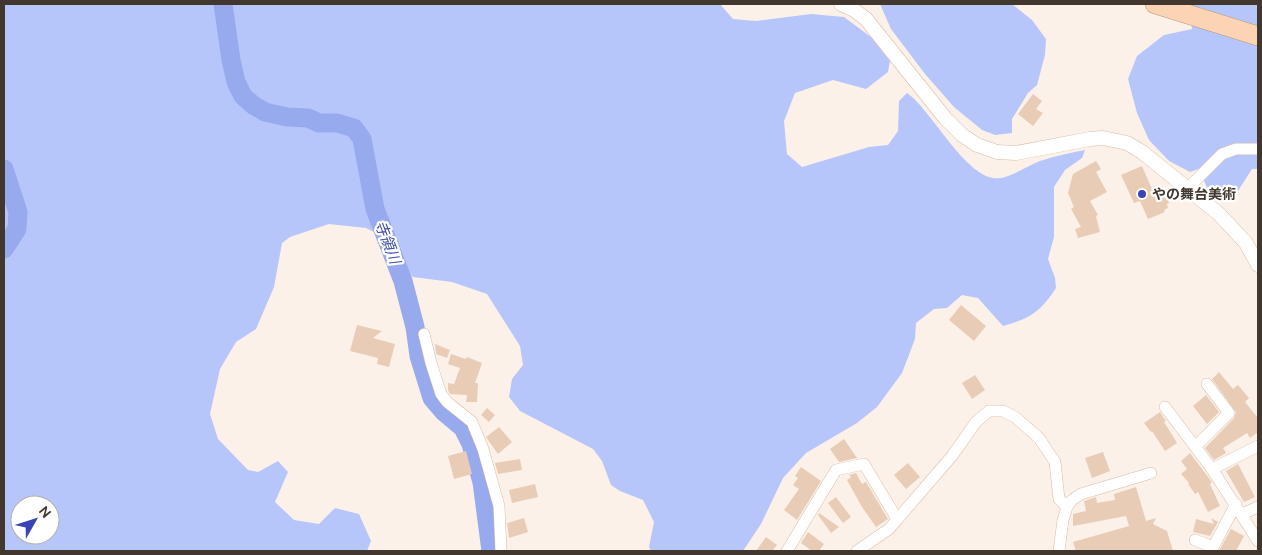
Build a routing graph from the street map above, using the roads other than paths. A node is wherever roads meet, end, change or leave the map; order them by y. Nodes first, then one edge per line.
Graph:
1 (841, 4) edge
2 (1154, 4) edge
3 (1258, 36) edge
4 (1258, 149) edge
5 (1188, 188) junction
6 (1258, 266) edge
7 (424, 334) dead end
8 (1208, 384) dead end
9 (1165, 407) dead end
10 (1196, 446) junction
11 (1258, 446) edge
12 (1212, 469) junction
13 (1151, 473) dead end
14 (1067, 506) junction
15 (1258, 507) edge
16 (1239, 509) junction
17 (897, 519) junction
18 (1195, 540) dead end
19 (1258, 541) edge
20 (1212, 549) edge
21 (501, 551) edge
22 (787, 551) edge
23 (857, 551) edge
24 (1059, 551) edge

1 - 5 street
2 - 3 highway
4 - 5 street
5 - 6 street
7 - 21 street
8 - 10 street
9 - 10 street
10 - 12 street
11 - 12 street
12 - 16 street
13 - 14 street
14 - 17 street
14 - 24 street
15 - 16 street
16 - 19 street
16 - 20 street
17 - 22 street
17 - 23 street
18 - 20 street

